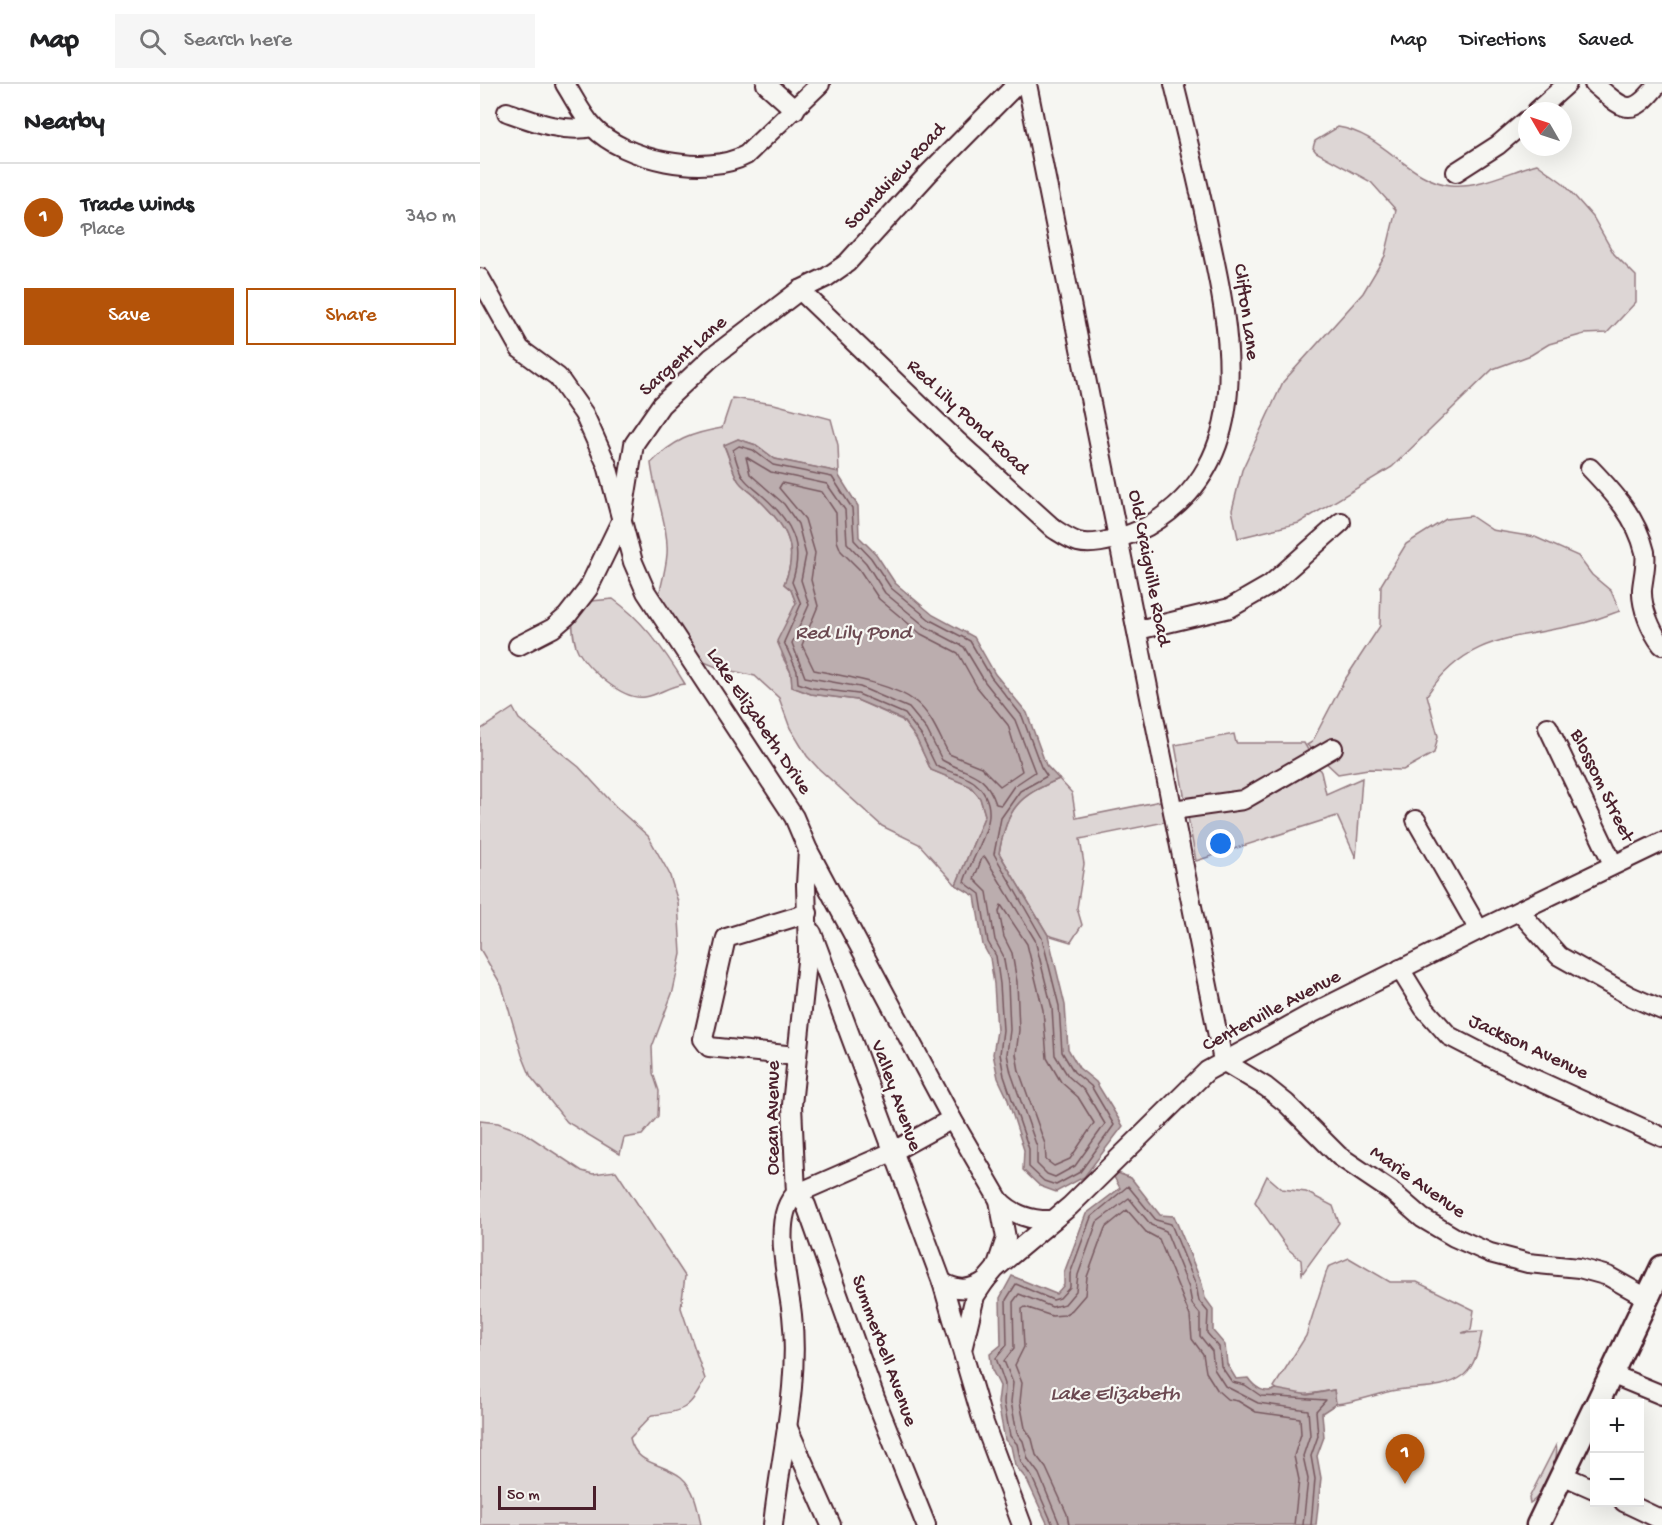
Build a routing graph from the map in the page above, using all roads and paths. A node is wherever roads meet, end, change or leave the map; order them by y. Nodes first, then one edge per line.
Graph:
1 (565, 84) edge
2 (766, 84) edge
3 (820, 84) edge
4 (1017, 84) edge
5 (1027, 84) edge
6 (1174, 84) edge
7 (1567, 84) edge
8 (1594, 84) edge
9 (1658, 84) edge
10 (1547, 102) edge
11 (795, 110) junction
12 (507, 112) dead end
13 (593, 127) junction
14 (1518, 128) edge
15 (1456, 172) dead end
16 (480, 278) edge
17 (800, 290) junction
18 (1590, 468) dead end
19 (622, 514) junction
20 (1341, 522) dead end
21 (1119, 537) junction
22 (1138, 630) junction
23 (1662, 645) edge
24 (518, 646) dead end
25 (1548, 727) dead end
26 (1333, 748) dead end
27 (1173, 810) junction
28 (1416, 820) dead end
29 (1662, 842) edge
30 (808, 850) junction
31 (1613, 864) junction
32 (1519, 911) junction
33 (808, 918) junction
34 (1479, 930) junction
35 (1400, 969) junction
36 (1662, 1010) edge
37 (796, 1056) junction
38 (1223, 1062) junction
39 (952, 1119) junction
40 (1662, 1137) edge
41 (891, 1152) junction
42 (796, 1194) junction
43 (999, 1200) junction
44 (1053, 1220) junction
45 (1662, 1268) edge
46 (991, 1275) junction
47 (942, 1282) junction
48 (1647, 1298) junction
49 (963, 1346) junction
50 (1611, 1374) junction
51 (1662, 1395) edge
52 (1599, 1399) edge
53 (1590, 1417) edge
54 (787, 1426) junction
55 (1562, 1475) junction
56 (1590, 1487) edge
57 (1633, 1507) edge
58 (1662, 1520) edge
59 (773, 1525) edge
60 (831, 1525) edge
61 (926, 1525) edge
62 (1022, 1525) edge
63 (1538, 1525) edge

1 - 13 street
2 - 11 street
3 - 11 street
4 - 17 street, Soundview Road
5 - 21 street, Old Craigville Road
6 - 21 street, Clifton Lane
7 - 10 street
8 - 9 street
11 - 13 street
12 - 13 street
14 - 15 street
16 - 19 street, Lake Elizabeth Drive
17 - 19 street, Sargent Lane
17 - 21 street, Red Lily Pond Road
18 - 23 street
19 - 24 street
19 - 30 street, Lake Elizabeth Drive
20 - 22 street
21 - 22 street, Old Craigville Road
22 - 27 street, Old Craigville Road
25 - 31 street, Blossom Street
26 - 27 street
27 - 38 street, Old Craigville Road
28 - 34 street
29 - 31 street, Centerville Avenue
30 - 33 street, Ocean Avenue
30 - 39 street, Lake Elizabeth Drive
31 - 32 street, Centerville Avenue
32 - 34 street, Centerville Avenue
32 - 36 street
33 - 37 street, Ocean Avenue
33 - 37 street
33 - 41 street, Valley Avenue
34 - 35 street, Centerville Avenue
35 - 38 street, Centerville Avenue
35 - 40 street, Jackson Avenue
37 - 42 street, Ocean Avenue
38 - 44 street, Centerville Avenue
38 - 48 street, Marie Avenue
39 - 41 street
39 - 43 street, Lake Elizabeth Drive
41 - 42 street
41 - 47 street, Valley Avenue
42 - 54 street, Ocean Avenue
42 - 61 street, Summerbell Avenue
43 - 44 street, Lake Elizabeth Drive
43 - 46 street, Lake Elizabeth Drive
44 - 46 street, Centerville Avenue
45 - 48 main road
46 - 47 street
46 - 49 street, Centerville Avenue
47 - 49 street, Valley Avenue
48 - 50 main road
49 - 62 street
50 - 51 street
50 - 52 main road
53 - 55 main road
54 - 59 street, Ocean Avenue
54 - 60 street
55 - 56 street
55 - 63 main road
57 - 58 street

